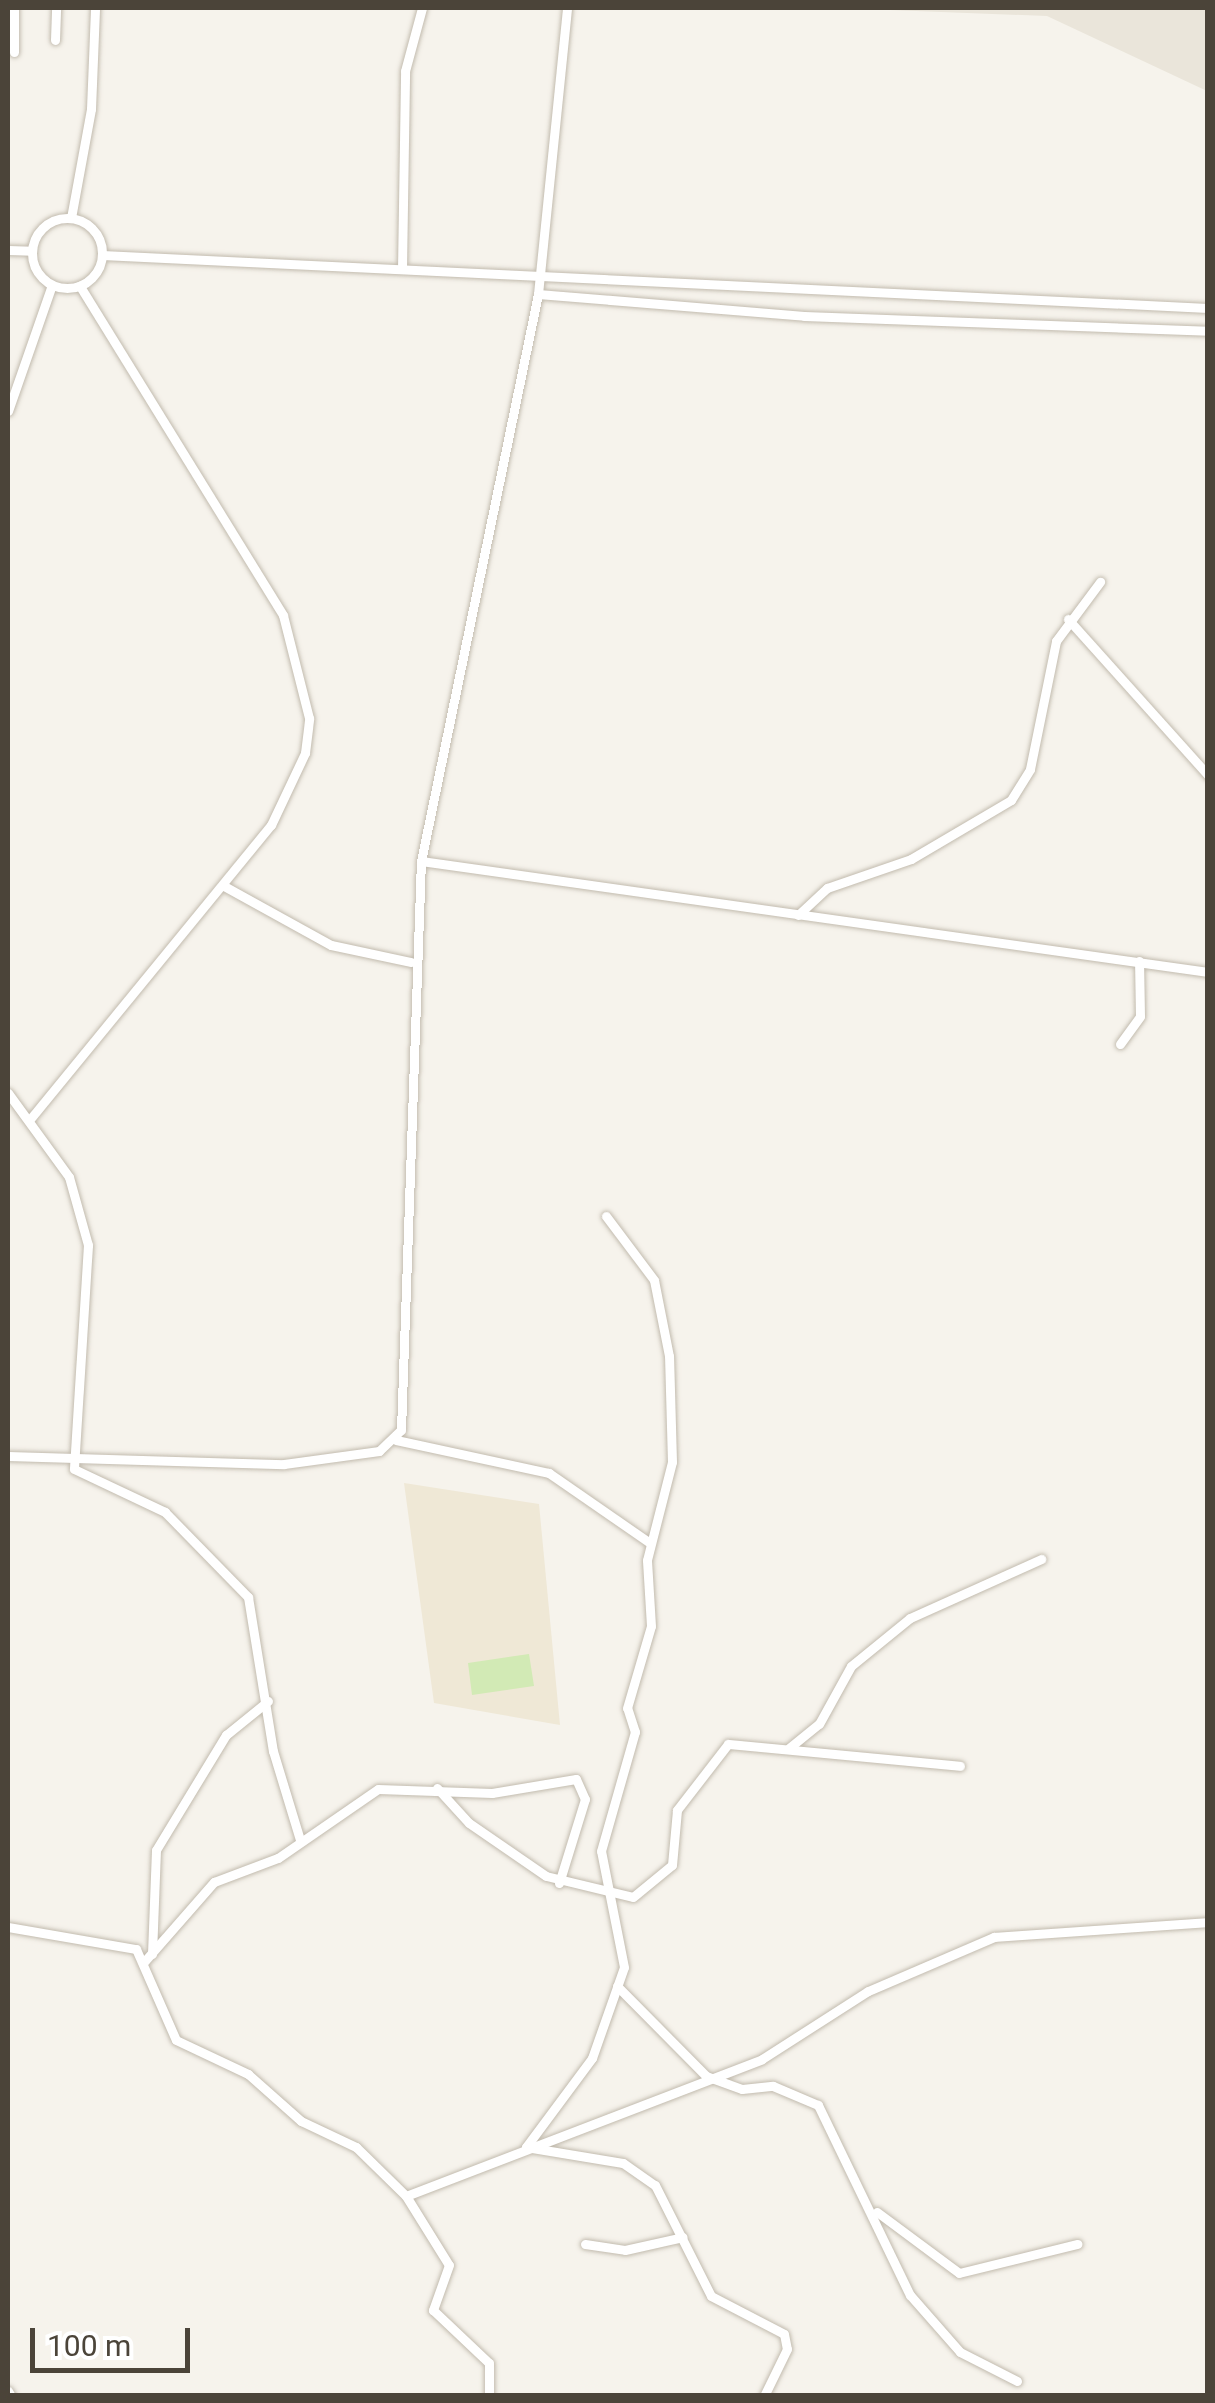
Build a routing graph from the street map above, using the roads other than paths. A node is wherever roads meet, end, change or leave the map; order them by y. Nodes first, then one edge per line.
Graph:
1 (14, 8) edge
2 (56, 8) edge
3 (95, 8) edge
4 (422, 8) edge
5 (568, 8) edge
6 (55, 40) dead end
7 (14, 52) dead end
8 (71, 218) junction
9 (8, 250) edge
10 (32, 250) junction
11 (102, 256) junction
12 (402, 268) junction
13 (540, 277) junction
14 (52, 285) junction
15 (80, 286) junction
16 (538, 294) junction
17 (1208, 308) edge
18 (1208, 331) edge
19 (8, 411) edge
20 (1100, 582) dead end
21 (1068, 619) junction
22 (1208, 775) edge
23 (422, 861) junction
24 (224, 886) junction
25 (798, 915) junction
26 (1138, 961) junction
27 (411, 962) junction
28 (1208, 972) edge
29 (1120, 1044) dead end
30 (8, 1093) edge
31 (32, 1118) junction
32 (606, 1216) dead end
33 (396, 1440) junction
34 (8, 1456) edge
35 (76, 1458) junction
36 (650, 1543) junction
37 (1041, 1559) dead end
38 (268, 1702) junction
39 (789, 1748) junction
40 (960, 1766) dead end
41 (438, 1788) junction
42 (300, 1840) junction
43 (558, 1883) junction
44 (607, 1894) junction
45 (1208, 1922) edge
46 (8, 1927) edge
47 (152, 1954) junction
48 (142, 1963) junction
49 (617, 1986) junction
50 (706, 2076) junction
51 (526, 2147) junction
52 (406, 2196) junction
53 (870, 2202) junction
54 (683, 2237) junction
55 (585, 2244) dead end
56 (1077, 2244) dead end
57 (1017, 2381) dead end
58 (488, 2396) edge
59 (764, 2396) edge

1 - 7 street
2 - 6 street
3 - 8 street
4 - 12 street
5 - 13 street
8 - 10 street
8 - 11 street
9 - 10 street
10 - 14 street
11 - 12 street
11 - 15 street
12 - 13 street
13 - 16 street
13 - 17 street
14 - 15 street
14 - 19 street
15 - 24 street
16 - 18 street
16 - 23 street
20 - 21 street
21 - 22 street
21 - 25 street
23 - 25 street
23 - 27 street
24 - 27 street
24 - 31 street
25 - 26 street
26 - 28 street
26 - 29 street
27 - 33 street
30 - 31 street
31 - 35 street
32 - 36 street
33 - 35 street
33 - 36 street
34 - 35 street
35 - 38 street
36 - 44 street
37 - 39 street
38 - 42 street
38 - 47 street
39 - 40 street
39 - 44 street
41 - 42 street
41 - 43 street
41 - 43 street
42 - 47 street
43 - 44 street
44 - 49 street
45 - 50 street
46 - 48 street
47 - 48 street
48 - 52 street
49 - 50 street
49 - 51 street
50 - 51 street
50 - 53 street
51 - 52 street
51 - 54 street
52 - 58 street
53 - 56 street
53 - 57 street
54 - 55 street
54 - 59 street

